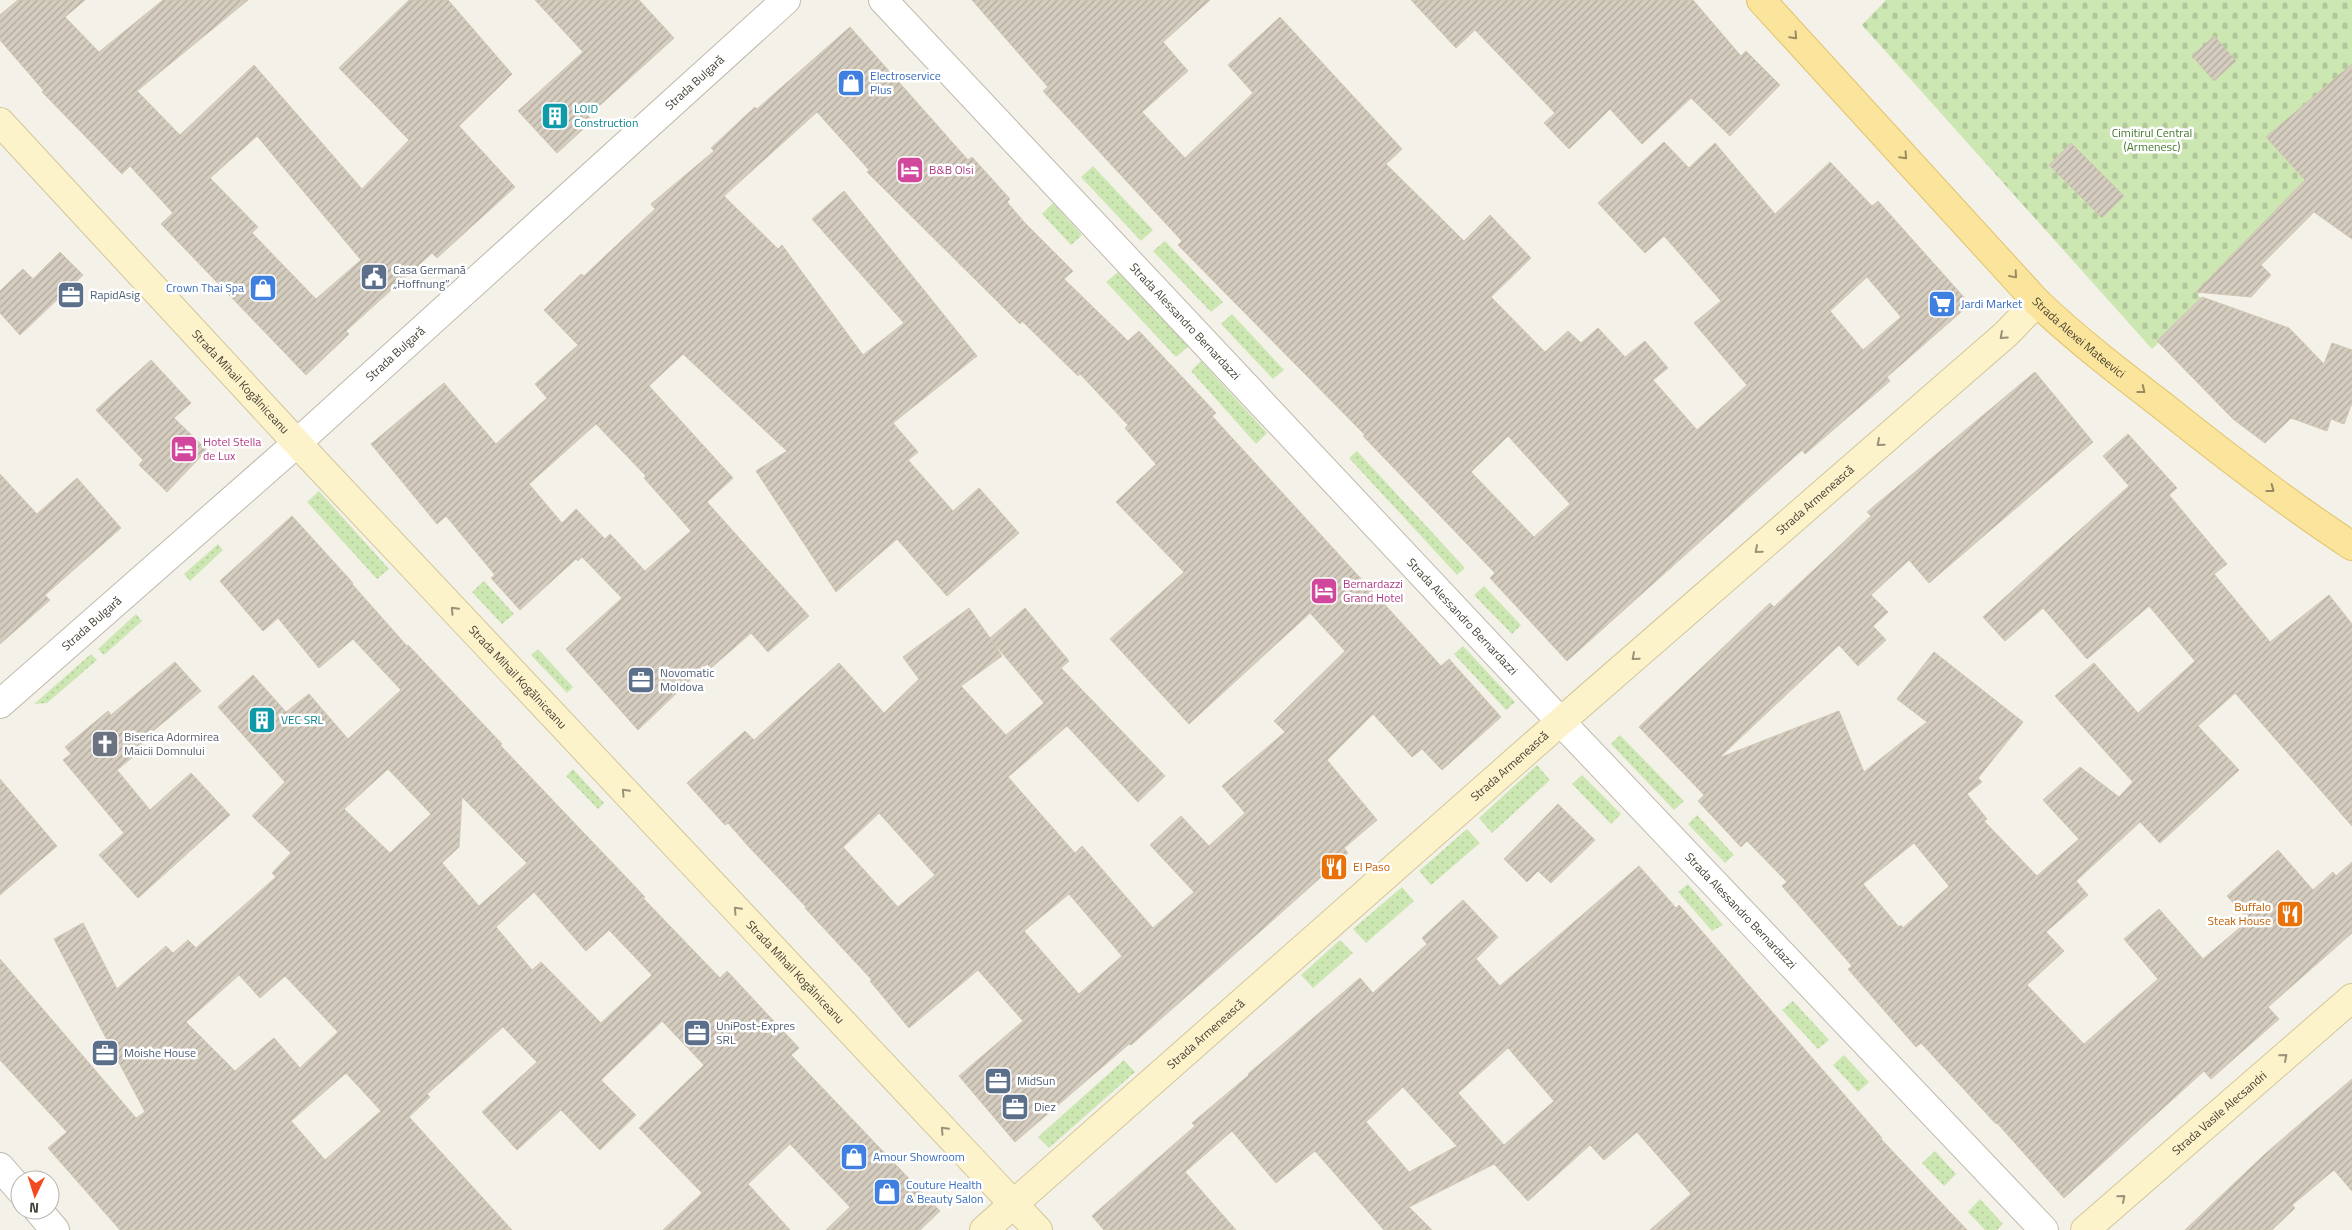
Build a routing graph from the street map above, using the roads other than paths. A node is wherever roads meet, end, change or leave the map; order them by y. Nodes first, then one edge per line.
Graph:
1 (786, 0) edge
2 (884, 0) edge
3 (1761, 0) edge
4 (0, 122) edge
5 (2038, 302) junction
6 (297, 443) junction
7 (2352, 546) edge
8 (0, 704) edge
9 (1561, 722) junction
10 (2352, 998) edge
11 (0, 1167) edge
12 (10, 1178) edge
13 (1014, 1204) junction
14 (46, 1220) edge
15 (55, 1230) edge
16 (984, 1230) edge
17 (1038, 1230) edge
18 (2044, 1230) edge
19 (2085, 1230) edge

1 - 6 street, Strada Bulgară
2 - 9 street, Strada Alessandro Bernardazzi
3 -> 5 main road, Strada Alexei Mateevici
4 - 6 main road, Strada Mihail Kogălniceanu
5 -> 7 main road, Strada Alexei Mateevici
5 -> 9 main road, Strada Armenească
6 - 8 street, Strada Bulgară
13 -> 6 main road, Strada Mihail Kogălniceanu
9 - 13 main road, Strada Armenească
9 - 18 street, Strada Alessandro Bernardazzi
19 -> 10 main road, Strada Vasile Alecsandri
11 - 12 street
13 - 16 main road, Strada Armenească
13 - 17 main road, Strada Mihail Kogălniceanu
14 - 15 street

